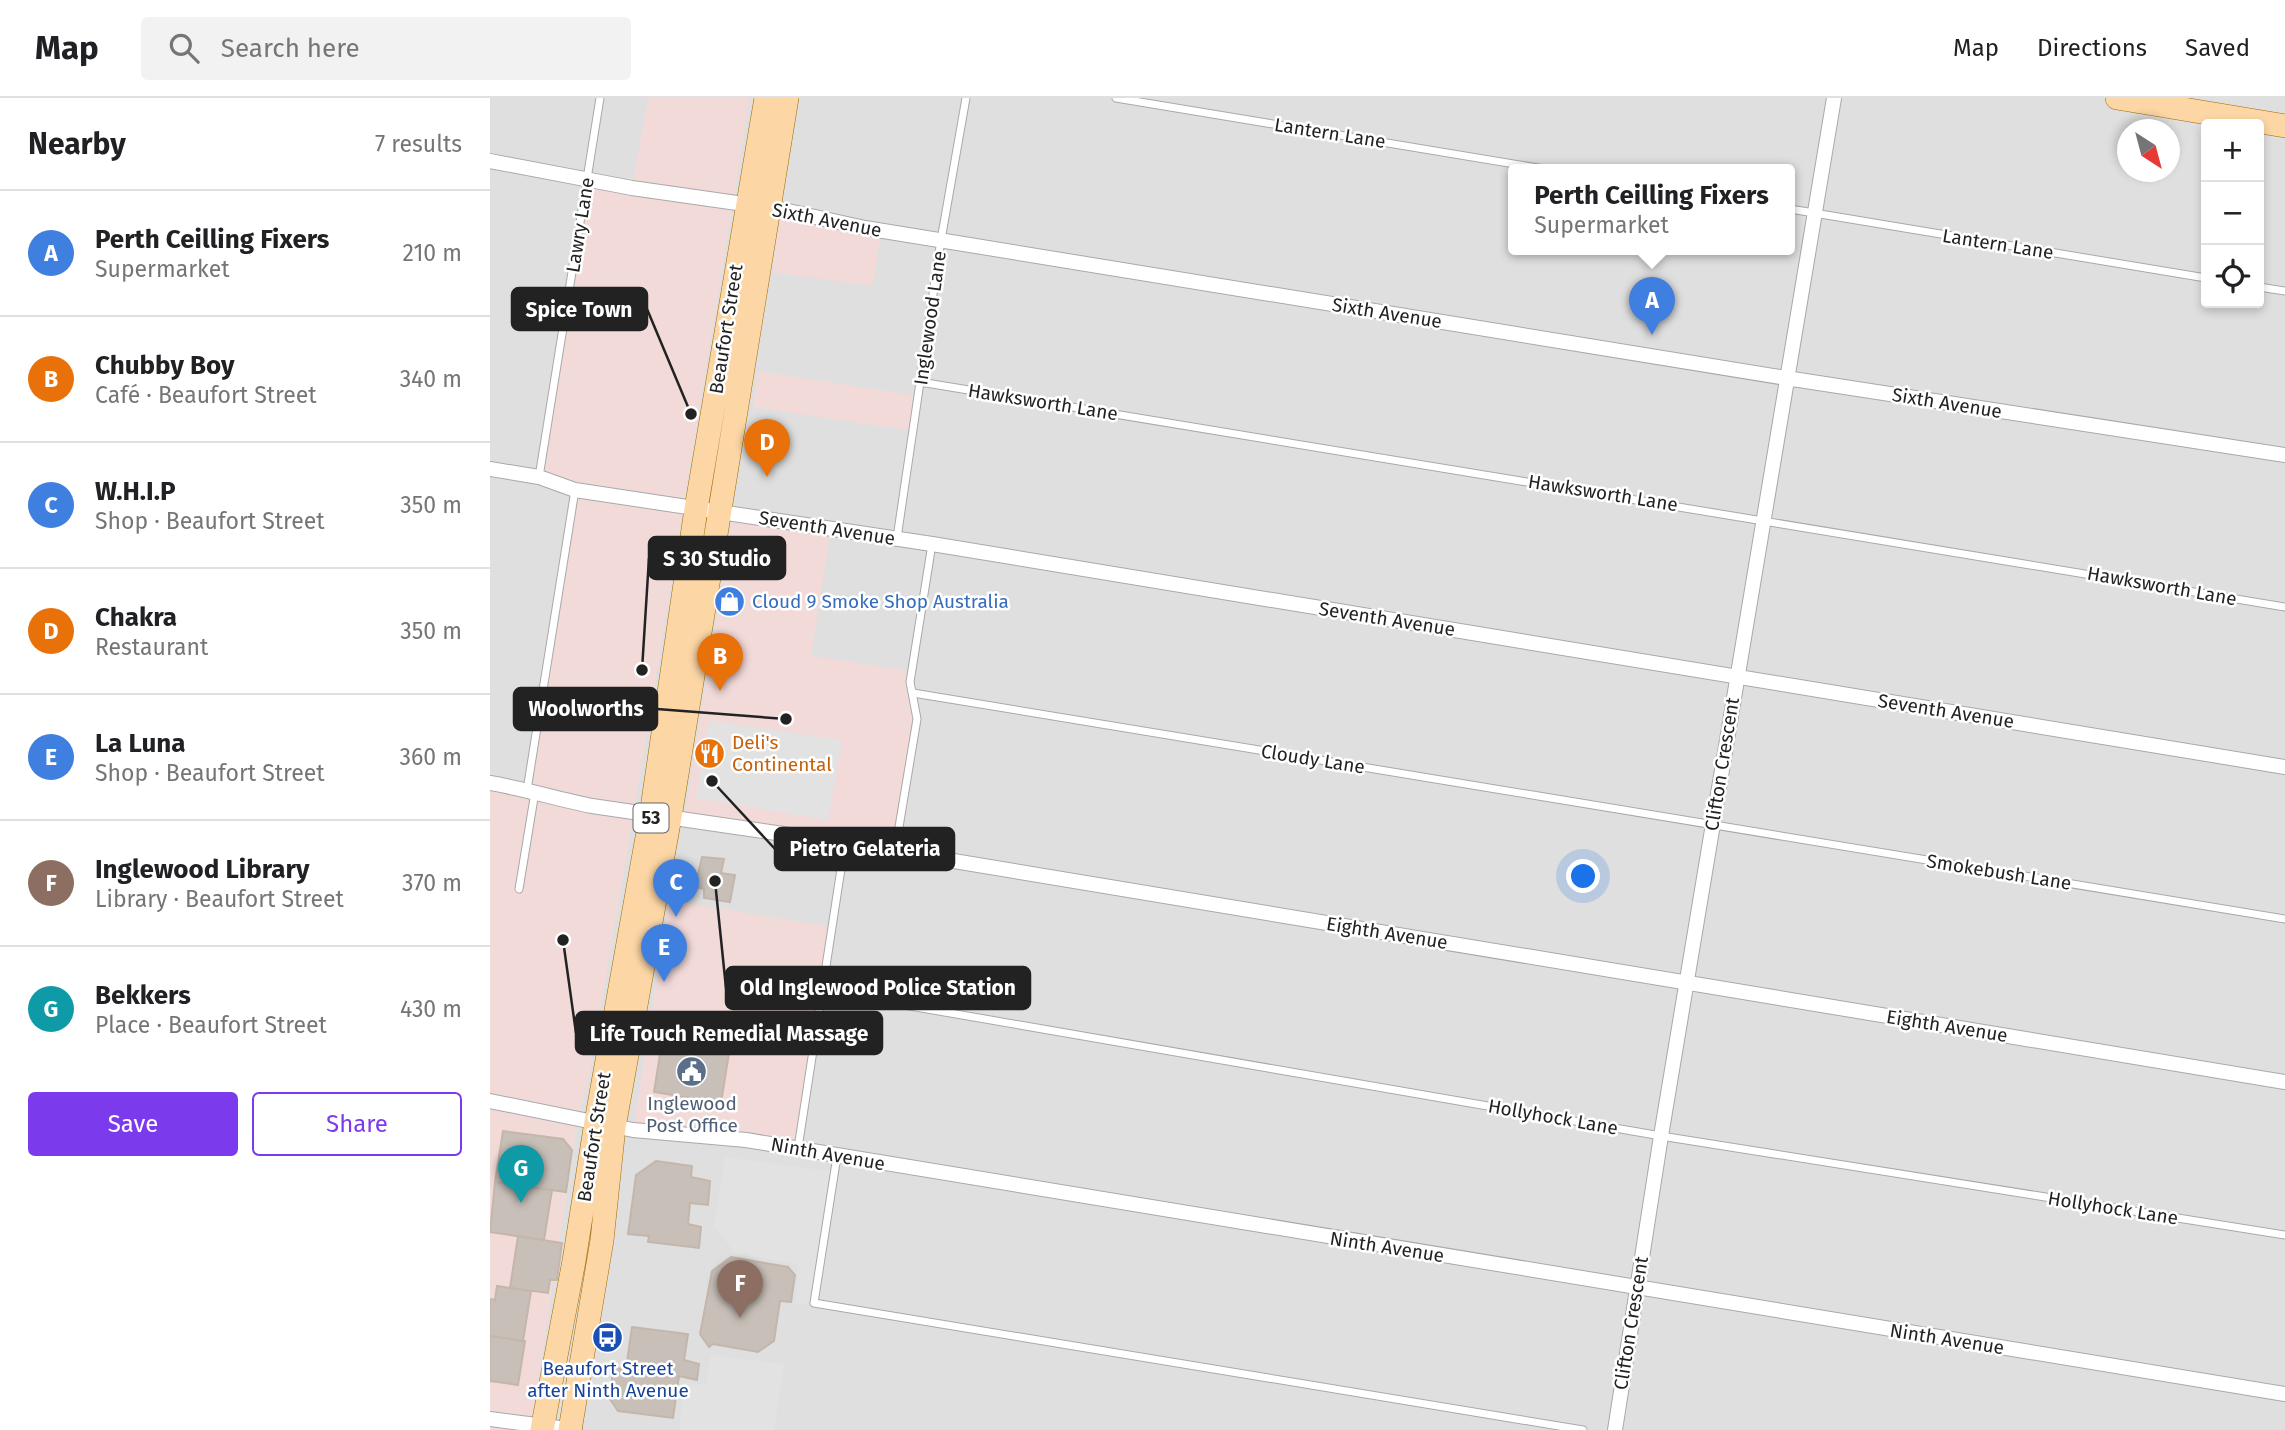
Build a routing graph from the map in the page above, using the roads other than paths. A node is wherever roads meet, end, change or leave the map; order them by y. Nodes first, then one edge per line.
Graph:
1 (600, 98) edge
2 (766, 98) edge
3 (787, 98) edge
4 (966, 98) edge
5 (1116, 98) edge
6 (1833, 98) edge
7 (2117, 98) edge
8 (2285, 126) edge
9 (490, 161) edge
10 (1514, 164) edge
11 (588, 179) junction
12 (758, 206) junction
13 (1795, 210) edge
14 (1814, 213) junction
15 (941, 240) junction
16 (2201, 277) edge
17 (2264, 288) edge
18 (2285, 291) edge
19 (1786, 378) junction
20 (920, 382) junction
21 (2285, 455) edge
22 (490, 468) edge
23 (539, 477) junction
24 (575, 489) junction
25 (707, 511) junction
26 (1763, 519) junction
27 (897, 539) junction
28 (932, 544) junction
29 (2285, 607) edge
30 (1737, 677) junction
31 (913, 693) junction
32 (2285, 766) edge
33 (490, 783) edge
34 (531, 790) junction
35 (661, 816) junction
36 (1712, 825) junction
37 (845, 842) junction
38 (895, 851) junction
39 (519, 889) dead end
40 (2285, 919) edge
41 (1686, 982) junction
42 (823, 991) junction
43 (2285, 1082) edge
44 (490, 1101) edge
45 (605, 1125) junction
46 (1661, 1136) junction
47 (798, 1149) junction
48 (837, 1156) junction
49 (2285, 1235) edge
50 (1636, 1288) junction
51 (2285, 1394) edge
52 (490, 1419) edge
53 (543, 1427) edge
54 (570, 1430) edge
55 (580, 1430) edge
56 (1583, 1430) edge
57 (1615, 1430) edge

1 - 11 lane, Lawry Lane
2 - 12 main road, Beaufort Street / 53
3 - 12 main road, Beaufort Street / 53
4 - 15 lane, Inglewood Lane
5 - 10 lane, Lantern Lane
6 - 14 street, Clifton Crescent
7 - 8 main road
9 - 11 street, Sixth Avenue
11 - 12 street, Sixth Avenue
11 - 23 lane, Lawry Lane
12 - 15 street, Sixth Avenue
12 - 25 main road, Beaufort Street / 53
13 - 14 lane, Lantern Lane
14 - 16 lane, Lantern Lane
14 - 19 street, Clifton Crescent
15 - 19 street, Sixth Avenue
15 - 20 lane, Inglewood Lane
17 - 18 lane
19 - 21 street, Sixth Avenue
19 - 26 street, Clifton Crescent
20 - 26 lane, Hawksworth Lane
20 - 27 lane, Inglewood Lane
22 - 23 street, Seventh Avenue
23 - 24 street, Seventh Avenue
24 - 25 street, Seventh Avenue
24 - 34 lane
25 - 27 street, Seventh Avenue
25 - 35 main road, Beaufort Street / 53
26 - 29 lane, Hawksworth Lane
26 - 30 street, Clifton Crescent
27 - 28 street, Seventh Avenue
28 - 30 street, Seventh Avenue
28 - 31 lane
30 - 32 street, Seventh Avenue
30 - 36 street, Clifton Crescent
31 - 36 lane, Cloudy Lane
31 - 38 lane
33 - 34 street, Eighth Avenue
34 - 35 street, Eighth Avenue
34 - 39 lane
35 - 37 street, Eighth Avenue
35 - 45 main road, Beaufort Street / 53
36 - 40 lane, Smokebush Lane
36 - 41 street, Clifton Crescent
37 - 38 street, Eighth Avenue
37 - 42 lane
38 - 41 street, Eighth Avenue
41 - 43 street, Eighth Avenue
41 - 46 street, Clifton Crescent
42 - 46 lane, Hollyhock Lane
42 - 47 lane
44 - 45 street, Ninth Avenue
45 - 47 street, Ninth Avenue
45 - 53 main road, Beaufort Street / 53
45 - 54 main road, Beaufort Street / 53
46 - 49 lane, Hollyhock Lane
46 - 50 street, Clifton Crescent
47 - 48 street, Ninth Avenue
48 - 50 street, Ninth Avenue
48 - 56 lane
50 - 51 street, Ninth Avenue
50 - 57 street, Clifton Crescent
52 - 53 street
53 - 54 street
54 - 55 street

